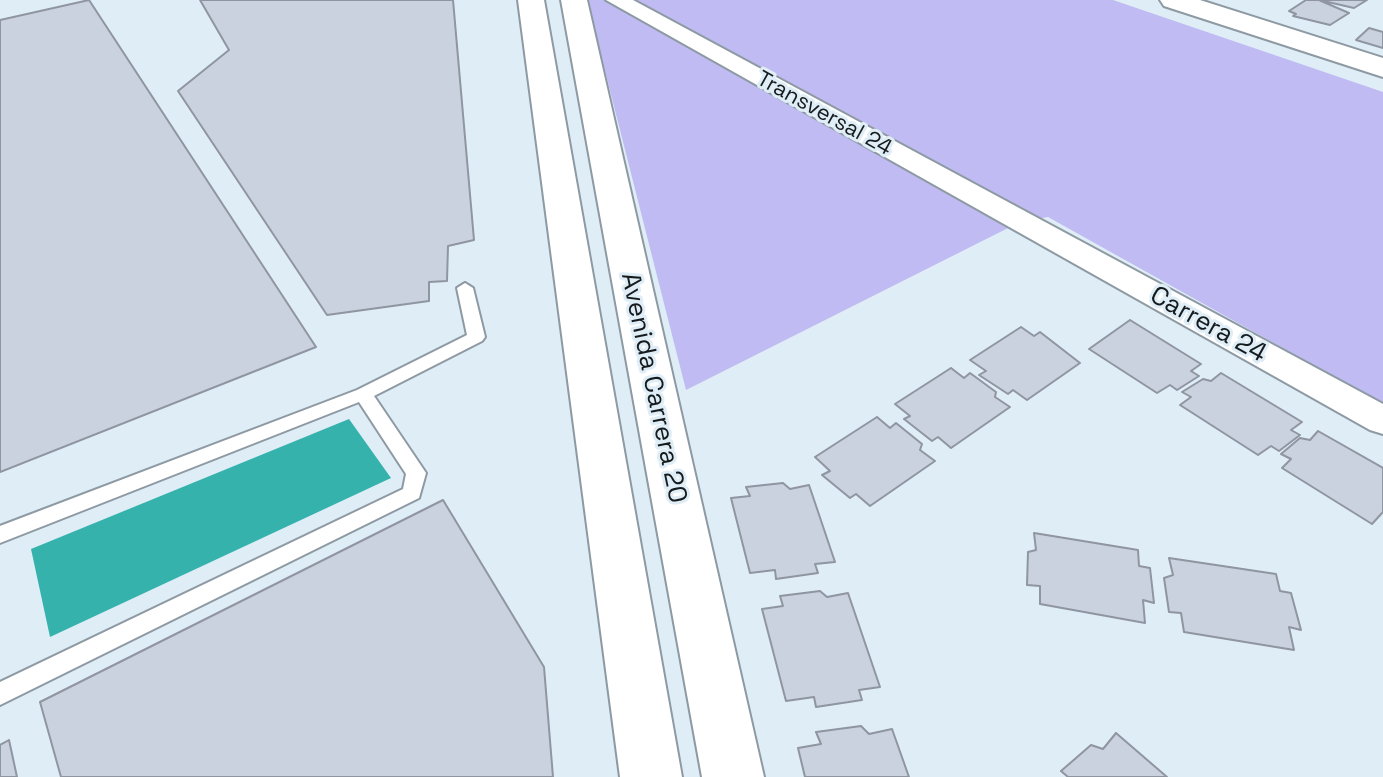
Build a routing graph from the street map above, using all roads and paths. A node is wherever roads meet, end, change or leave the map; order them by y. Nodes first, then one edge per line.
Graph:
1 (531, 0) edge
2 (574, 0) edge
3 (617, 0) edge
4 (1173, 0) edge
5 (1383, 68) edge
6 (1032, 228) joint
7 (465, 288) dead end
8 (363, 394) junction
9 (1383, 421) edge
10 (0, 535) edge
11 (0, 694) edge
12 (651, 777) edge
13 (733, 777) edge

1 - 12 street, Avenida Carrera 20
2 - 13 street, Avenida Carrera 20
3 - 6 street, Transversal 24
4 - 5 street
6 - 9 street, Carrera 24
7 - 8 lane
8 - 10 lane
8 - 11 lane

